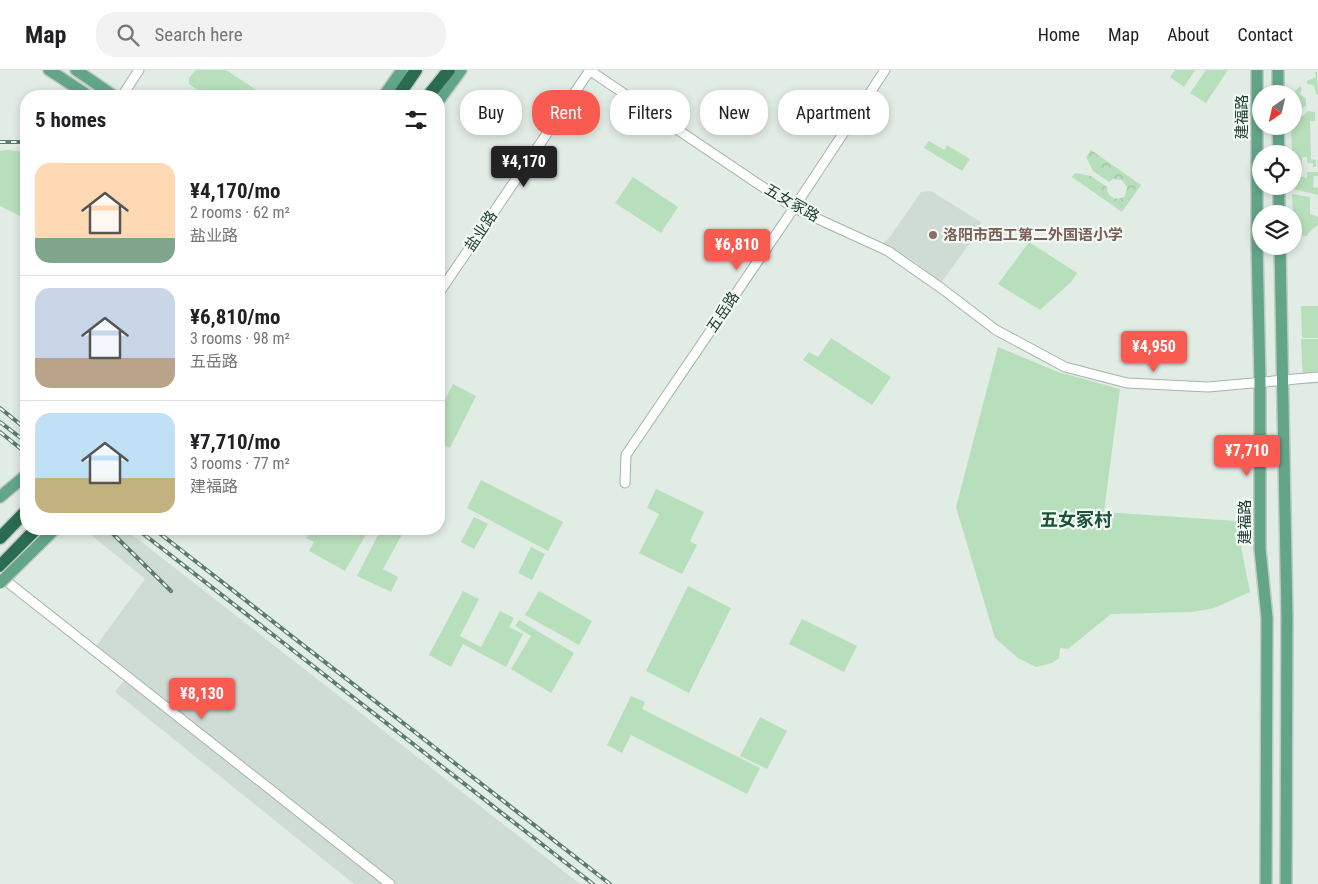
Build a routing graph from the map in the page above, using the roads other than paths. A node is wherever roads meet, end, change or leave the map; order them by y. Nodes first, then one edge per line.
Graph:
1 (49, 70) edge
2 (76, 70) edge
3 (139, 70) edge
4 (402, 70) edge
5 (406, 70) edge
6 (410, 70) edge
7 (416, 70) edge
8 (438, 70) edge
9 (448, 70) edge
10 (455, 70) edge
11 (461, 70) edge
12 (590, 70) edge
13 (885, 70) edge
14 (1257, 70) edge
15 (1278, 70) edge
16 (1278, 85) edge
17 (79, 90) edge
18 (105, 90) edge
19 (126, 90) edge
20 (388, 90) edge
21 (392, 90) edge
22 (397, 90) edge
23 (402, 90) edge
24 (423, 90) edge
25 (433, 90) edge
26 (440, 90) edge
27 (445, 92) edge
28 (794, 208) junction
29 (1280, 255) edge
30 (445, 284) edge
31 (1318, 377) edge
32 (1282, 381) junction
33 (1260, 382) junction
34 (20, 480) edge
35 (625, 483) dead end
36 (0, 497) edge
37 (20, 515) edge
38 (20, 516) edge
39 (0, 532) edge
40 (30, 535) edge
41 (49, 535) edge
42 (0, 538) edge
43 (0, 566) edge
44 (0, 576) edge
45 (0, 583) edge
46 (390, 884) edge
47 (1266, 884) edge
48 (1286, 884) edge

1 - 17 main road
2 - 18 main road
3 - 19 street
4 - 20 main road
5 - 21 street
6 - 22 highway
7 - 23 highway
8 - 24 highway
9 - 25 highway
10 - 26 street
11 - 27 main road
12 - 28 street, 五女冢路
12 - 30 street, 盐业路
13 - 28 street, 五岳路
14 - 33 main road, 建福路
15 - 16 main road
28 - 33 street, 五女冢路
28 - 35 street, 五岳路
29 - 32 main road
31 - 32 street, 五女冢路
32 - 33 street, 五女冢路
32 - 48 main road
33 - 47 main road, 建福路
34 - 36 main road
37 - 39 highway
38 - 42 highway
40 - 43 highway
41 - 45 main road, bridge
44 - 46 street

